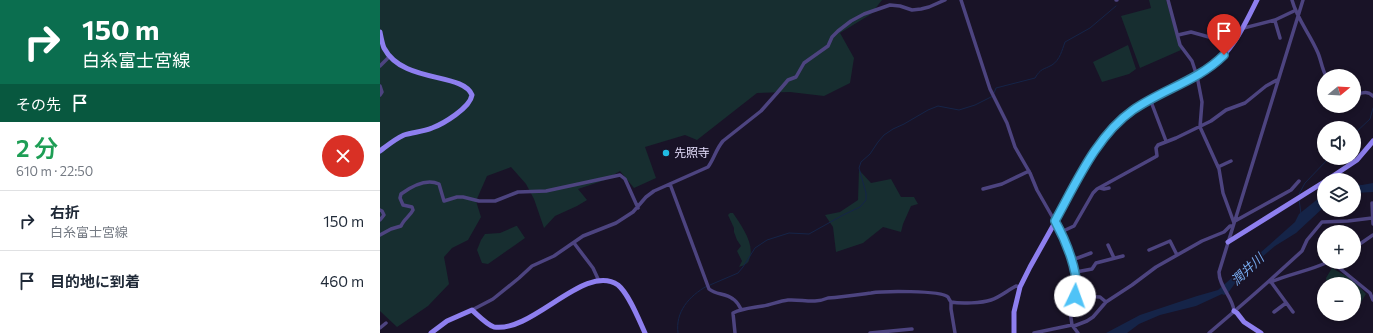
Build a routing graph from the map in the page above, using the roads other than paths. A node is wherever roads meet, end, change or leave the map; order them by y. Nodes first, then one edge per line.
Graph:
1 (945, 0) edge
2 (961, 0) edge
3 (1168, 0) edge
4 (1257, 0) edge
5 (1292, 0) edge
6 (1303, 0) edge
7 (1294, 10) junction
8 (1297, 16) junction
9 (1275, 21) junction
10 (1243, 29) junction
11 (380, 32) edge
12 (1178, 35) junction
13 (1280, 38) dead end
14 (382, 44) edge
15 (390, 56) junction
16 (380, 66) edge
17 (1324, 69) edge
18 (1197, 76) junction
19 (1277, 80) junction
20 (380, 86) edge
21 (1361, 93) edge
22 (380, 94) edge
23 (1373, 96) edge
24 (1150, 99) junction
25 (1200, 126) junction
26 (1166, 141) junction
27 (1373, 141) edge
28 (380, 151) edge
29 (1231, 161) dead end
30 (1218, 167) junction
31 (1029, 170) junction
32 (1338, 173) edge
33 (1299, 181) dead end
34 (670, 184) junction
35 (1317, 186) edge
36 (1100, 188) junction
37 (1109, 188) dead end
38 (983, 189) dead end
39 (1372, 203) dead end
40 (638, 208) junction
41 (380, 210) edge
42 (1372, 218) edge
43 (380, 220) edge
44 (1055, 221) junction
45 (1234, 223) junction
46 (1373, 224) edge
47 (1061, 232) junction
48 (380, 235) edge
49 (1373, 235) edge
50 (1228, 242) junction
51 (574, 243) junction
52 (1361, 243) edge
53 (1108, 245) dead end
54 (1149, 250) dead end
55 (1090, 253) dead end
56 (1177, 255) junction
57 (1123, 256) dead end
58 (1114, 258) junction
59 (1072, 260) junction
60 (1317, 266) edge
61 (1341, 269) edge
62 (1076, 272) junction
63 (599, 281) junction
64 (1270, 282) junction
65 (1020, 287) junction
66 (1075, 296) junction
67 (1373, 300) edge
68 (951, 302) junction
69 (1106, 302) junction
70 (1286, 303) junction
71 (1084, 308) dead end
72 (741, 309) junction
73 (472, 310) junction
74 (1070, 311) junction
75 (1234, 311) junction
76 (1274, 312) dead end
77 (1293, 312) dead end
78 (386, 323) dead end
79 (1073, 326) junction
80 (380, 328) edge
81 (912, 329) dead end
82 (1033, 332) edge
83 (1044, 332) edge
84 (430, 333) edge
85 (645, 333) edge
86 (735, 333) edge
87 (870, 333) edge
88 (955, 333) edge
89 (1014, 333) edge
90 (1078, 333) edge
91 (1209, 333) edge
92 (1261, 333) edge

1 - 34 street
2 - 31 street
3 - 12 street
4 - 10 main road
5 - 7 street
6 - 8 street
7 - 8 street
7 - 9 street
8 - 17 street
8 - 19 street
9 - 10 street
9 - 13 street
10 - 12 street
10 - 18 main road
11 - 14 main road
12 - 18 street
14 - 15 main road
15 - 16 street
15 - 28 main road
18 - 24 main road
18 - 25 street
19 - 25 street
19 - 45 street
20 - 22 street
21 - 23 street
24 - 26 street
24 - 44 main road
25 - 26 street
25 - 30 street
26 - 36 street
27 - 32 main road
29 - 30 street
30 - 45 street
31 - 38 street
31 - 44 street
33 - 45 street
34 - 40 street
34 - 72 street
35 - 50 main road
36 - 37 street
36 - 47 street
39 - 42 street
40 - 48 street
40 - 51 street
41 - 43 street
42 - 46 street
42 - 64 street
44 - 47 street
44 - 65 main road
45 - 50 street
45 - 56 street
47 - 59 street
49 - 52 street
50 - 75 street
51 - 63 street
51 - 73 street
53 - 58 street
54 - 56 street
55 - 59 street
56 - 69 street
57 - 58 street
58 - 62 street
59 - 62 street
60 - 64 street
61 - 67 street
62 - 66 street
63 - 73 main road
63 - 85 main road
64 - 70 street
64 - 75 street
65 - 68 street
65 - 89 main road
66 - 69 street
66 - 74 street
68 - 72 street
68 - 88 street
69 - 79 street
70 - 76 street
70 - 77 street
71 - 74 street
72 - 86 street
73 - 84 main road
74 - 79 street
75 - 91 street
75 - 92 main road
78 - 80 street
79 - 83 street
79 - 90 street
81 - 87 street
82 - 83 street

